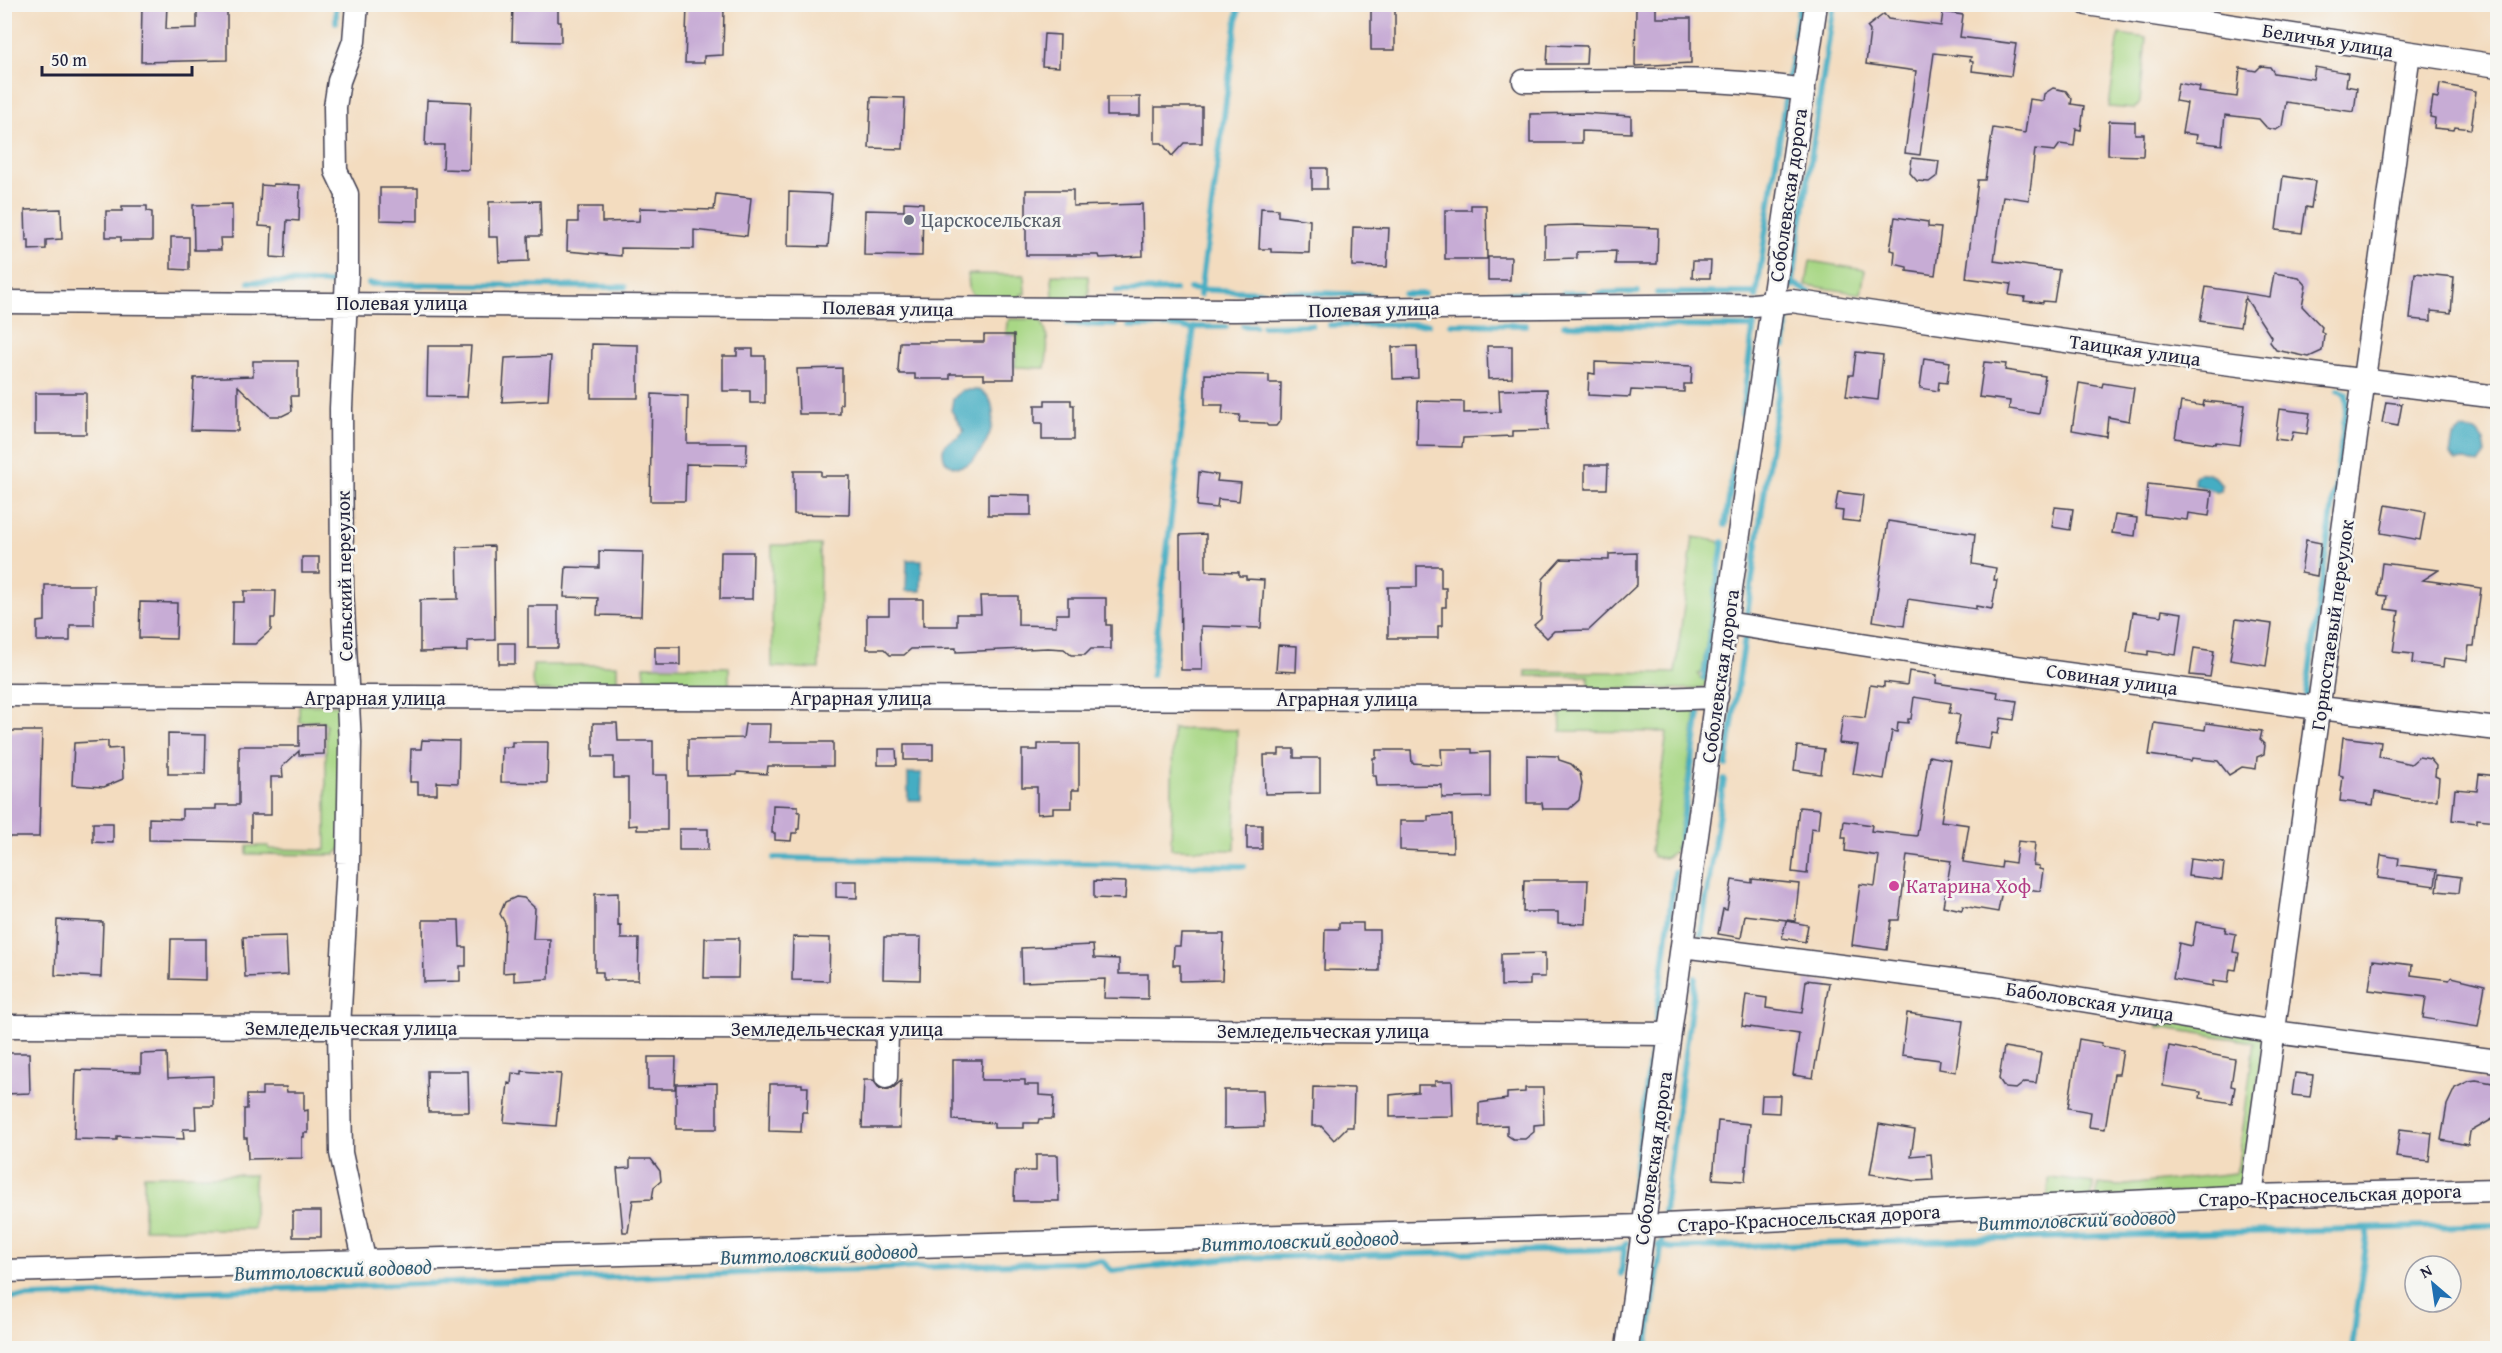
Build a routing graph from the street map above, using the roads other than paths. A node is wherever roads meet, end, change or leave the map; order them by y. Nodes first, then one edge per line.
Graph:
1 (357, 4) edge
2 (1816, 4) edge
3 (2087, 4) edge
4 (2409, 52) junction
5 (2498, 66) edge
6 (1524, 81) dead end
7 (1792, 88) junction
8 (4, 302) edge
9 (345, 303) junction
10 (1772, 303) junction
11 (2365, 382) junction
12 (2498, 398) edge
13 (1726, 623) junction
14 (4, 695) edge
15 (1717, 697) junction
16 (349, 698) junction
17 (2310, 706) junction
18 (2498, 729) edge
19 (1682, 946) junction
20 (4, 1026) edge
21 (339, 1028) junction
22 (887, 1030) junction
23 (2275, 1032) junction
24 (1670, 1034) junction
25 (2498, 1061) edge
26 (886, 1077) dead end
27 (2498, 1190) edge
28 (2252, 1196) junction
29 (1643, 1226) junction
30 (364, 1259) junction
31 (4, 1271) edge
32 (1627, 1348) edge

1 - 9 street, Сельский переулок
2 - 7 street, Соболевская дорога
3 - 4 street, Беличья улица
4 - 5 street, Беличья улица
4 - 11 street, Горностаевый переулок
6 - 7 street
7 - 10 street, Соболевская дорога
8 - 9 street, Полевая улица
9 - 10 street, Полевая улица
9 - 16 street, Сельский переулок
10 - 11 street, Таицкая улица
10 - 13 street, Соболевская дорога
11 - 12 street, Таицкая улица
11 - 17 street, Горностаевый переулок
13 - 15 street, Соболевская дорога
13 - 17 street, Совиная улица
14 - 16 street, Аграрная улица
15 - 16 street, Аграрная улица
15 - 19 street, Соболевская дорога
16 - 21 street, Сельский переулок
17 - 18 street, Совиная улица
17 - 23 street, Горностаевый переулок
19 - 23 street, Баболовская улица
19 - 24 street, Соболевская дорога
20 - 21 street, Земледельческая улица
21 - 22 street, Земледельческая улица
21 - 30 street, Сельский переулок
22 - 24 street, Земледельческая улица
22 - 26 street
23 - 25 street, Баболовская улица
23 - 28 street, Горностаевый переулок
24 - 29 street, Соболевская дорога
27 - 28 street, Старо-Красносельская дорога
28 - 29 street, Старо-Красносельская дорога
29 - 30 street, Старо-Красносельская дорога
29 - 32 street, Соболевская дорога
30 - 31 street, Старо-Красносельская дорога

